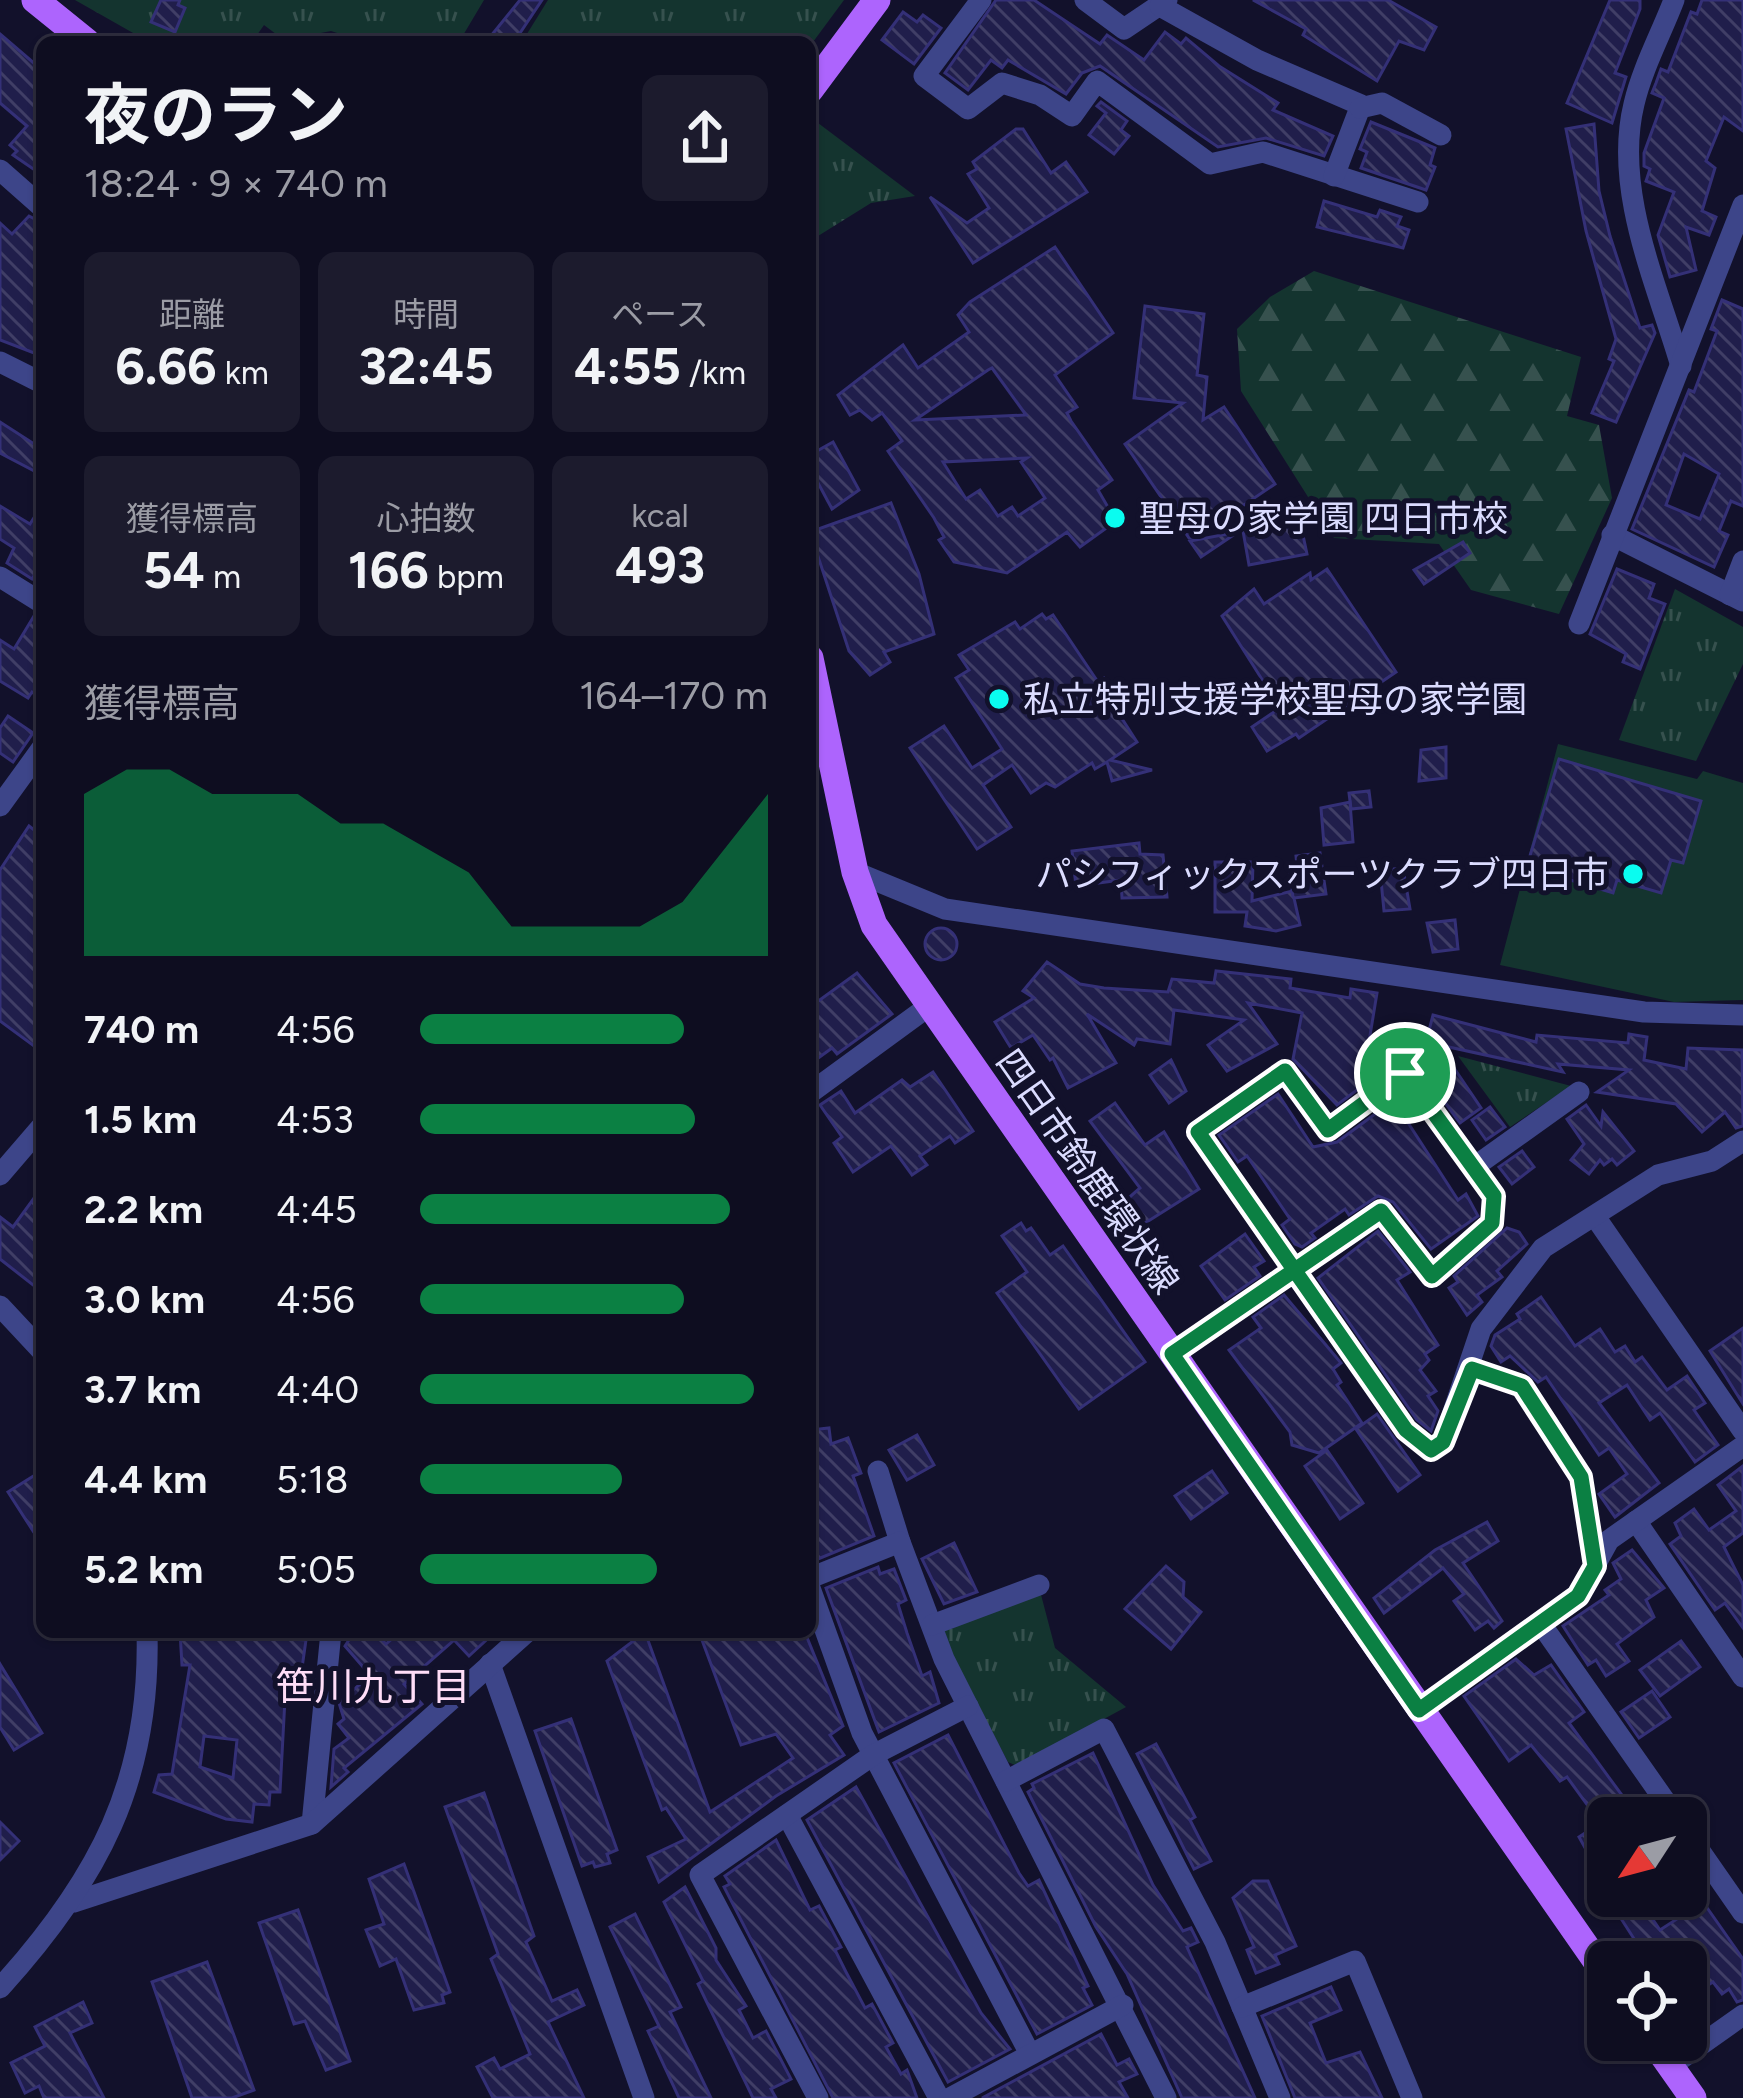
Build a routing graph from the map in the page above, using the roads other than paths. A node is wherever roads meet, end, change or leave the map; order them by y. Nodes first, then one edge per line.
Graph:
1 (35, 0) edge
2 (877, 0) edge
3 (981, 0) edge
4 (1085, 0) edge
5 (1674, 0) edge
6 (1164, 3) edge
7 (80, 36) edge
8 (816, 82) edge
9 (1360, 109) junction
10 (1441, 135) dead end
11 (0, 170) edge
12 (1334, 176) junction
13 (36, 202) edge
14 (1418, 202) dead end
15 (1743, 205) edge
16 (0, 362) edge
17 (1681, 366) junction
18 (36, 380) edge
19 (1612, 535) junction
20 (1743, 562) edge
21 (0, 577) edge
22 (1736, 598) edge
23 (36, 599) edge
24 (1579, 624) dead end
25 (816, 687) edge
26 (36, 755) edge
27 (4, 792) edge
28 (855, 872) junction
29 (929, 1006) junction
30 (1743, 1016) edge
31 (816, 1089) edge
32 (1579, 1092) dead end
33 (36, 1133) edge
34 (1743, 1142) edge
35 (1474, 1167) junction
36 (0, 1175) edge
37 (1596, 1218) junction
38 (1296, 1268) junction
39 (0, 1306) edge
40 (36, 1345) edge
41 (1172, 1354) junction
42 (1472, 1369) junction
43 (1743, 1431) edge
44 (1743, 1446) edge
45 (878, 1471) dead end
46 (1636, 1521) junction
47 (900, 1542) junction
48 (1595, 1566) junction
49 (816, 1576) edge
50 (1039, 1585) dead end
51 (816, 1604) edge
52 (1541, 1624) junction
53 (932, 1625) junction
54 (147, 1638) edge
55 (330, 1638) edge
56 (520, 1638) edge
57 (490, 1664) junction
58 (1743, 1677) edge
59 (968, 1706) junction
60 (1419, 1710) junction
61 (873, 1755) junction
62 (1006, 1781) junction
63 (1662, 1797) edge
64 (787, 1815) junction
65 (312, 1824) junction
66 (1707, 1862) edge
67 (74, 1902) junction
68 (1743, 1913) edge
69 (1587, 1948) edge
70 (0, 1988) edge
71 (1124, 2005) junction
72 (1242, 2007) junction
73 (1743, 2015) edge
74 (1030, 2054) junction
75 (1667, 2061) edge
76 (1671, 2066) junction
77 (644, 2098) edge
78 (818, 2098) edge
79 (939, 2098) edge
80 (950, 2098) edge
81 (1165, 2098) edge
82 (1280, 2098) edge
83 (1412, 2098) edge
84 (1693, 2098) edge

1 - 7 main road
2 - 8 main road
3 - 12 street
4 - 6 street
5 - 17 street
6 - 9 street
9 - 10 street
9 - 12 street
11 - 13 street
12 - 14 street
15 - 17 street
16 - 18 street
17 - 19 street
19 - 22 street
19 - 24 street
20 - 22 street
21 - 23 street
25 - 28 main road, 四日市鈴鹿環状線
26 - 27 street
28 - 29 main road, 四日市鈴鹿環状線
28 - 30 street
29 - 31 street
29 - 41 main road, 四日市鈴鹿環状線
32 - 35 street
33 - 36 street
34 - 37 street
35 - 38 street
35 - 38 street
37 - 42 street
37 - 43 street
38 - 41 street
38 - 42 street
39 - 40 street
41 - 60 main road, 四日市鈴鹿環状線
42 - 48 street
44 - 46 street
45 - 47 street
46 - 48 street
46 - 58 street
47 - 49 street
47 - 53 street
48 - 52 street
50 - 53 street
51 - 61 street
52 - 60 street
52 - 63 street
53 - 59 street
54 - 67 street
55 - 65 street
56 - 57 street
57 - 65 street
57 - 77 street
59 - 61 street
59 - 62 street
60 - 69 main road, 四日市鈴鹿環状線
61 - 64 street
61 - 74 street
62 - 71 street
62 - 72 street
64 - 78 street
64 - 79 street
65 - 67 street
66 - 68 street
67 - 70 street
71 - 74 street
71 - 81 street
72 - 82 street
72 - 83 street
73 - 76 street
74 - 80 street
75 - 76 main road
76 - 84 main road

